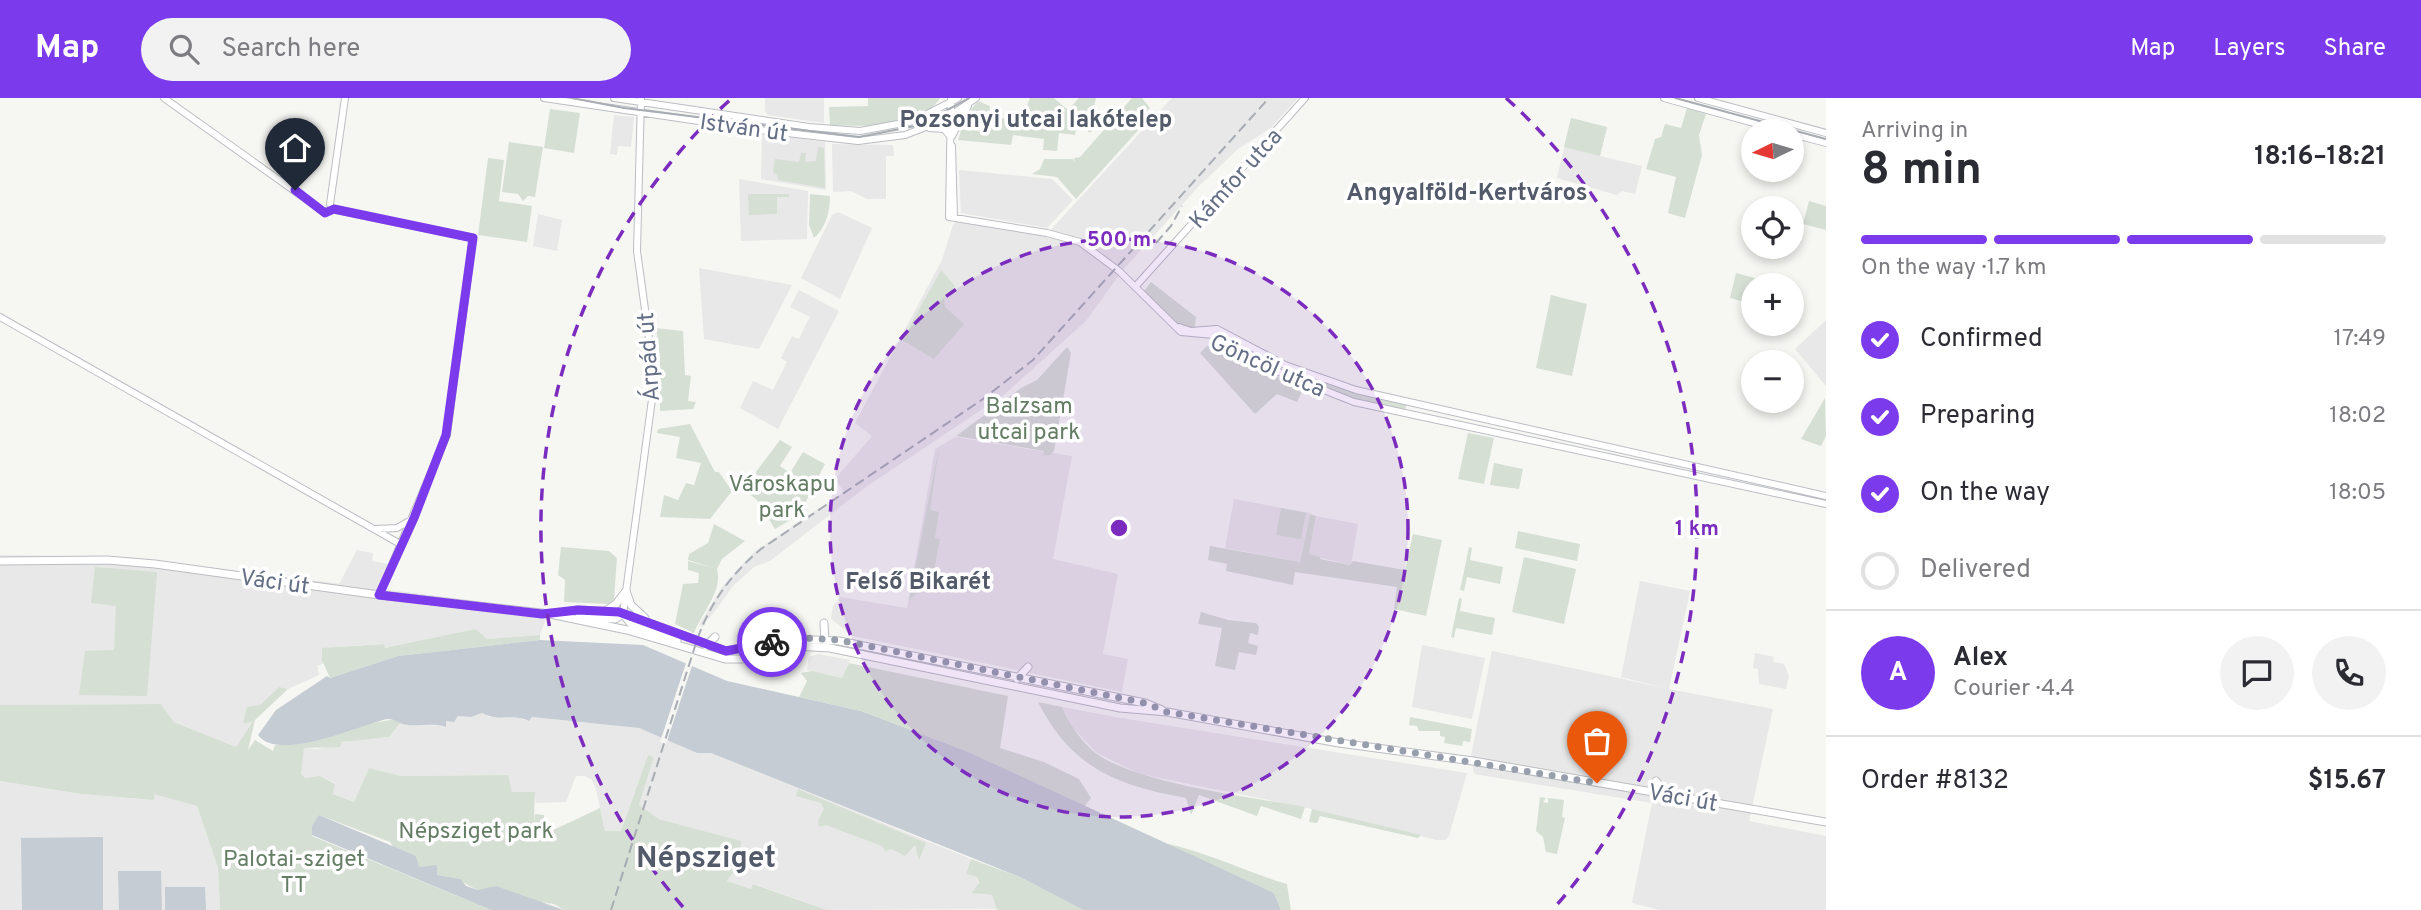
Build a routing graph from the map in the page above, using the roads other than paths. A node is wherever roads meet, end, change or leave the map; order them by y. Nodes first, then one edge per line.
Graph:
1 (164, 98) edge
2 (345, 98) edge
3 (544, 98) edge
4 (614, 98) edge
5 (976, 98) edge
6 (1305, 98) edge
7 (1664, 98) edge
8 (1698, 98) edge
9 (953, 99) edge
10 (641, 100) edge
11 (970, 104) junction
12 (642, 113) junction
13 (951, 116) junction
14 (1741, 120) edge
15 (923, 129) junction
16 (1826, 133) edge
17 (1804, 137) edge
18 (951, 140) junction
19 (1826, 143) edge
20 (330, 207) junction
21 (1135, 288) junction
22 (0, 317) edge
23 (1173, 323) junction
24 (1285, 365) junction
25 (1275, 371) junction
26 (1287, 376) junction
27 (1826, 496) edge
28 (1826, 504) edge
29 (414, 518) junction
30 (374, 529) junction
31 (401, 545) junction
32 (0, 561) edge
33 (626, 591) junction
34 (379, 595) junction
35 (603, 611) junction
36 (550, 614) junction
37 (623, 614) junction
38 (561, 617) junction
39 (649, 621) junction
40 (627, 630) junction
41 (655, 633) junction
42 (824, 639) junction
43 (676, 640) junction
44 (839, 640) junction
45 (706, 645) junction
46 (830, 648) junction
47 (689, 649) junction
48 (720, 650) junction
49 (1018, 679) junction
50 (1006, 686) junction
51 (1034, 687) junction
52 (1656, 781) dead end
53 (1664, 793) junction
54 (1826, 822) edge

1 - 20 street
2 - 20 street
3 - 12 street, István út
4 - 10 street, István út
5 - 11 street
6 - 21 street, Kámfor utca
7 - 14 street
8 - 16 street
9 - 10 street, István út
9 - 13 street
10 - 12 street, Árpád út
11 - 13 street, István út
11 - 18 street
12 - 15 street, István út
12 - 33 street, Árpád út
13 - 15 street, István út
13 - 18 street
15 - 18 street
17 - 19 street
18 - 21 street
20 - 29 street
21 - 23 street
22 - 30 street
23 - 24 street, Göncöl utca
23 - 25 street, Göncöl utca
24 - 25 street
24 - 26 street
24 - 27 street, Göncöl utca
25 - 26 street, Göncöl utca
26 - 28 street, Göncöl utca
29 - 30 street
29 - 31 street
30 - 31 street
31 - 34 street
32 - 34 main road, Váci út
33 - 35 main road
33 - 37 street, Árpád út
33 - 39 main road
34 - 36 main road, Váci út
35 - 36 main road, Váci út
35 - 37 main road, Váci út
36 - 38 main road, Váci út
37 - 38 main road
37 - 39 main road, Váci út
37 - 41 main road
38 - 40 main road, Váci út
39 - 45 main road, Váci út
40 - 41 main road
40 - 47 main road, Váci út
41 - 43 main road
42 - 44 main road, Váci út
42 - 44 main road
42 - 46 main road
42 - 48 main road, Váci út
43 - 45 main road
43 - 47 main road
44 - 49 main road, Váci út
45 - 48 main road, Váci út
45 - 48 main road
46 - 47 main road, Váci út
46 - 50 main road, Váci út
49 - 50 main road
49 - 51 main road, Váci út
49 - 51 main road
50 - 51 main road, Váci út
51 - 53 main road, Váci út
52 - 53 main road
53 - 54 main road, Váci út

